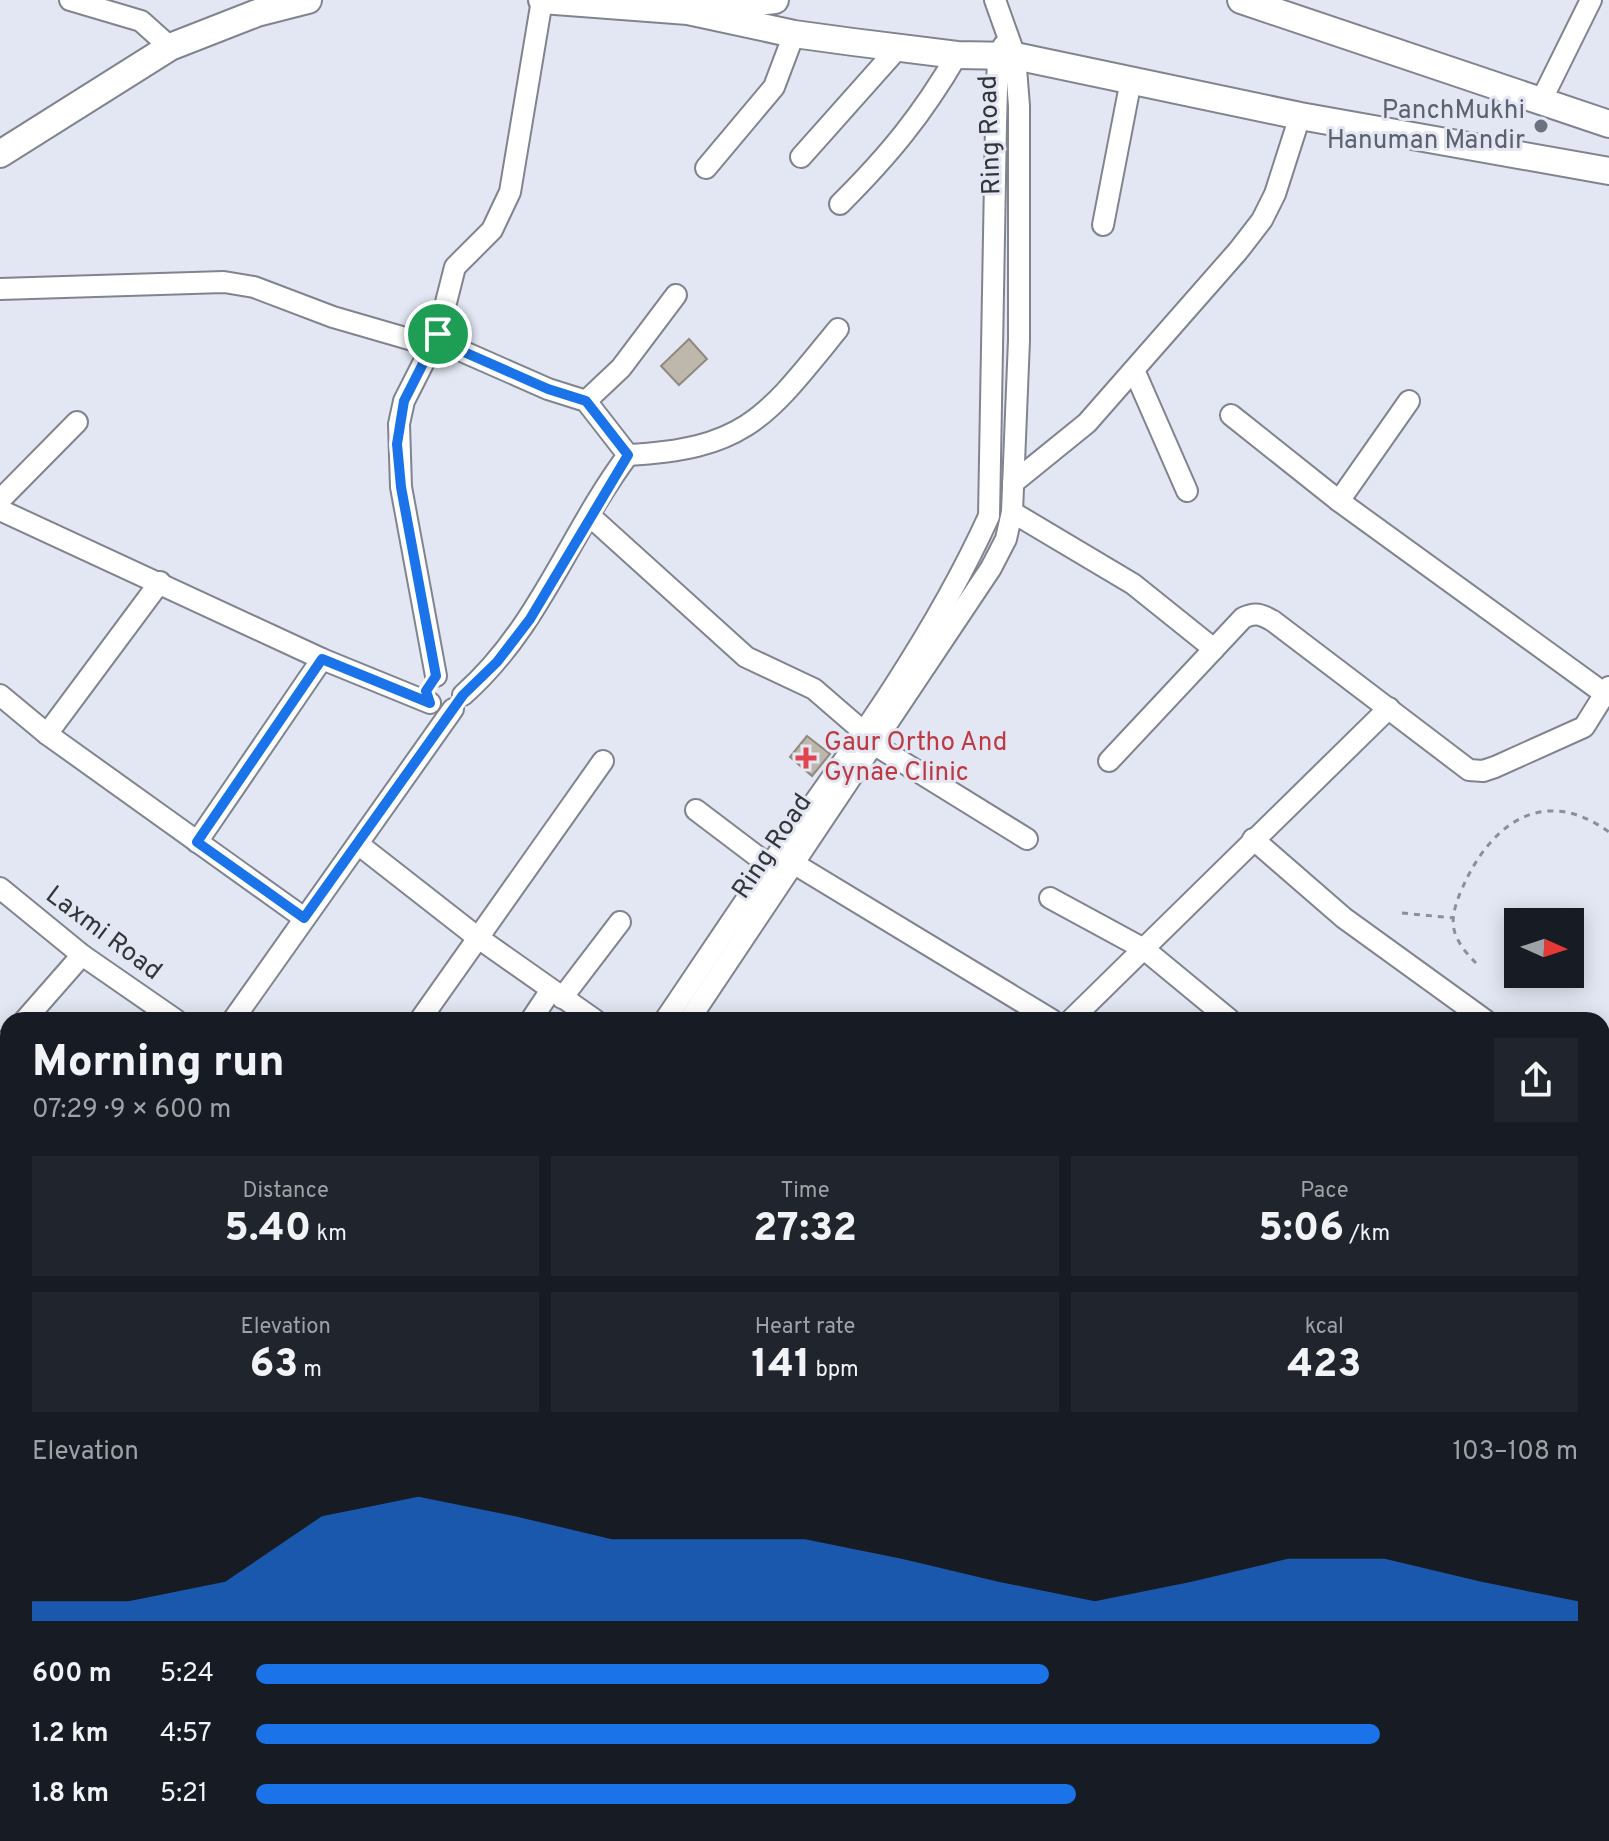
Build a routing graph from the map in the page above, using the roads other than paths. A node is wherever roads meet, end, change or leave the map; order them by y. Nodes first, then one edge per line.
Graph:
1 (70, 0) edge
2 (308, 0) edge
3 (775, 0) edge
4 (995, 0) edge
5 (1241, 0) edge
6 (1591, 0) edge
7 (554, 1) edge
8 (688, 11) junction
9 (794, 34) junction
10 (170, 47) junction
11 (898, 48) junction
12 (1006, 50) junction
13 (957, 55) junction
14 (1131, 80) junction
15 (1540, 103) junction
16 (1300, 116) junction
17 (1609, 124) edge
18 (0, 154) edge
19 (801, 157) dead end
20 (706, 168) dead end
21 (1609, 171) edge
22 (840, 204) dead end
23 (1103, 225) dead end
24 (0, 289) edge
25 (676, 295) dead end
26 (838, 329) dead end
27 (435, 340) junction
28 (1134, 370) junction
29 (586, 401) junction
30 (1409, 401) dead end
31 (1231, 415) dead end
32 (77, 422) dead end
33 (628, 455) junction
34 (1013, 483) junction
35 (1187, 491) dead end
36 (0, 500) edge
37 (1339, 501) junction
38 (0, 510) edge
39 (1012, 512) junction
40 (590, 516) junction
41 (160, 582) junction
42 (1214, 649) junction
43 (322, 659) junction
44 (436, 676) junction
45 (1607, 690) edge
46 (0, 695) edge
47 (458, 702) junction
48 (430, 703) junction
49 (1389, 708) junction
50 (47, 734) junction
51 (870, 739) junction
52 (603, 761) dead end
53 (1109, 761) dead end
54 (696, 810) dead end
55 (1027, 839) dead end
56 (1253, 839) junction
57 (197, 842) junction
58 (358, 844) junction
59 (793, 863) junction
60 (770, 866) junction
61 (0, 888) edge
62 (1050, 898) dead end
63 (304, 918) junction
64 (620, 922) dead end
65 (477, 937) junction
66 (1144, 949) junction
67 (82, 955) junction
68 (556, 994) junction
69 (32, 1012) edge
70 (164, 1012) edge
71 (239, 1012) edge
72 (425, 1012) edge
73 (539, 1012) edge
74 (583, 1012) edge
75 (670, 1012) edge
76 (694, 1012) edge
77 (1039, 1012) edge
78 (1079, 1012) edge
79 (1220, 1012) edge
80 (1474, 1012) edge

1 - 10 street
2 - 10 main road
3 - 8 main road
4 - 12 street
5 - 15 main road
6 - 15 street
7 - 8 main road
7 - 27 street
8 - 9 main road
9 - 11 main road
9 - 20 street
10 - 18 main road
11 - 13 main road
11 - 19 street
12 - 13 main road
12 - 14 main road
12 - 34 street, Ring Road
12 - 51 street, Ring Road
13 - 22 street
14 - 16 main road
14 - 23 street
15 - 17 main road
16 - 21 main road
16 - 28 street
24 - 27 street
25 - 29 street
26 - 33 street
27 - 29 street
27 - 44 street
28 - 34 street
28 - 35 street
29 - 33 street
30 - 37 street
31 - 37 street
32 - 36 street
33 - 40 street
34 - 39 street, Ring Road
37 - 45 street
38 - 41 street
39 - 42 street
39 - 51 street, Ring Road
40 - 47 street
40 - 51 street
41 - 43 street
41 - 50 street
42 - 49 street
42 - 53 street
43 - 48 street
43 - 57 street
44 - 47 street
44 - 48 street
45 - 49 street
46 - 50 street
47 - 48 street
47 - 58 street
49 - 56 street
50 - 57 street
51 - 55 street
51 - 59 street, Ring Road
51 - 60 street, Ring Road
52 - 65 street
54 - 60 street
56 - 66 street
56 - 80 street
57 - 63 street
58 - 63 street
58 - 65 street
59 - 76 street, Ring Road
59 - 77 street
60 - 75 street, Ring Road
61 - 67 street, Laxmi Road
62 - 66 street
63 - 71 street
64 - 68 street
65 - 68 street
65 - 72 street
66 - 78 street
66 - 79 street
67 - 69 street
67 - 70 street, Laxmi Road
68 - 73 street
68 - 74 street

